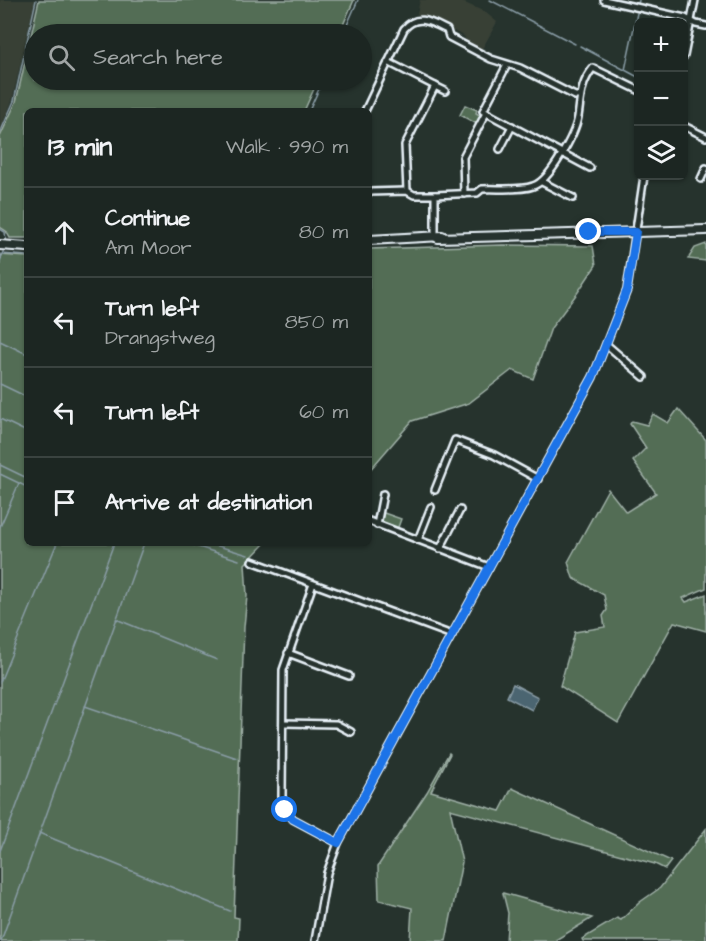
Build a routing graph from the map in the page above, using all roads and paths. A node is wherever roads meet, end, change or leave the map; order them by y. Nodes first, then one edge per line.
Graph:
1 (604, 0) edge
2 (695, 0) edge
3 (691, 21) junction
4 (706, 26) edge
5 (688, 36) edge
6 (388, 62) junction
7 (507, 65) junction
8 (435, 86) junction
9 (634, 88) edge
10 (445, 91) dead end
11 (579, 96) junction
12 (366, 108) edge
13 (486, 113) junction
14 (512, 126) junction
15 (688, 128) edge
16 (706, 137) edge
17 (500, 149) dead end
18 (561, 153) junction
19 (590, 168) dead end
20 (706, 168) edge
21 (700, 179) dead end
22 (643, 180) edge
23 (542, 182) junction
24 (407, 190) junction
25 (372, 192) edge
26 (464, 194) junction
27 (435, 195) junction
28 (573, 198) dead end
29 (706, 230) edge
30 (636, 232) junction
31 (436, 238) junction
32 (372, 240) edge
33 (0, 245) edge
34 (24, 247) edge
35 (607, 345) junction
36 (644, 377) dead end
37 (538, 479) junction
38 (435, 490) dead end
39 (383, 494) dead end
40 (430, 507) dead end
41 (460, 510) dead end
42 (372, 522) edge
43 (377, 525) junction
44 (418, 540) junction
45 (440, 549) junction
46 (252, 561) dead end
47 (489, 567) junction
48 (313, 584) junction
49 (452, 635) junction
50 (288, 653) junction
51 (348, 676) dead end
52 (283, 723) junction
53 (351, 732) dead end
54 (338, 843) junction
55 (315, 941) edge

1 - 3 street
2 - 3 street
3 - 4 street
3 - 5 street
6 - 7 street
6 - 8 street
6 - 12 street
7 - 11 street
7 - 13 street
8 - 10 street
8 - 24 street
9 - 11 street
11 - 18 street
13 - 14 street
13 - 26 street
14 - 17 street
14 - 18 street
15 - 16 street
18 - 19 street
18 - 23 street
20 - 21 street
22 - 30 street
23 - 26 street
23 - 28 street
24 - 25 street
24 - 27 street
26 - 27 street
27 - 31 street
29 - 30 street
30 - 31 street
30 - 35 street
31 - 32 street
33 - 34 street
35 - 36 street
35 - 37 street
37 - 38 street
37 - 47 street
39 - 43 street
40 - 44 street
41 - 45 street
42 - 43 street
43 - 44 street
44 - 45 street
45 - 47 street
46 - 48 street
47 - 49 street
48 - 49 street
48 - 50 street
49 - 54 street
50 - 51 street
50 - 52 street
52 - 53 street
52 - 54 street
54 - 55 street

